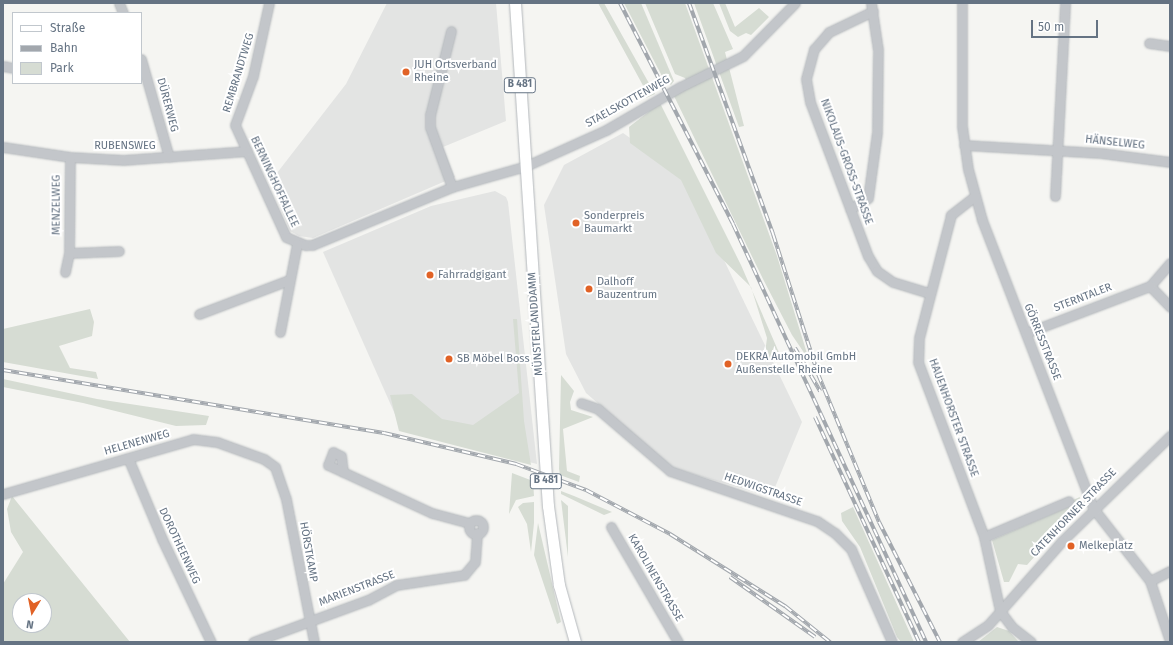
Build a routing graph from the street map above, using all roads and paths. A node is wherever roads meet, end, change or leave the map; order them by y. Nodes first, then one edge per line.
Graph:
1 (269, 3) edge
2 (515, 3) edge
3 (795, 3) edge
4 (962, 3) edge
5 (1065, 3) edge
6 (872, 7) edge
7 (451, 31) dead end
8 (1149, 43) dead end
9 (1170, 46) edge
10 (143, 69) edge
11 (235, 126) joint
12 (964, 145) junction
13 (3, 147) edge
14 (1058, 150) junction
15 (247, 151) junction
16 (70, 157) junction
17 (169, 158) junction
18 (1170, 162) edge
19 (526, 166) junction
20 (452, 187) junction
21 (975, 196) junction
22 (1055, 196) dead end
23 (850, 209) junction
24 (297, 244) junction
25 (119, 251) dead end
26 (69, 253) junction
27 (1170, 263) edge
28 (65, 272) dead end
29 (289, 280) junction
30 (1150, 286) junction
31 (929, 293) junction
32 (1170, 307) edge
33 (199, 314) dead end
34 (280, 332) dead end
35 (1026, 333) junction
36 (581, 403) dead end
37 (1170, 436) edge
38 (128, 458) junction
39 (275, 466) joint
40 (343, 472) dead end
41 (3, 494) edge
42 (1069, 500) dead end
43 (1094, 508) junction
44 (611, 527) dead end
45 (984, 537) junction
46 (1170, 571) edge
47 (1150, 581) junction
48 (1000, 611) junction
49 (309, 621) junction
50 (1170, 641) edge
51 (211, 642) edge
52 (253, 642) edge
53 (314, 642) edge
54 (575, 642) edge
55 (678, 642) edge
56 (892, 642) edge
57 (962, 642) edge
58 (1030, 642) edge

1 - 11 street, REMBRANDTWEG
2 - 19 main road, MÜNSTERLANDDAMM / B 481
3 - 19 street, STAELSKOTTENWEG
4 - 12 street
5 - 14 street
6 - 23 street
6 - 23 street, NIKOLAUS-GROSS-STRASSE
7 - 20 street
8 - 9 street
10 - 17 street, DÜRERWEG
11 - 15 street, BERNINGHOFFALLEE
12 - 14 street, HÄNSELWEG
12 - 21 street, GÖRRESSTRASSE
13 - 16 street, RUBENSWEG
14 - 18 street, HÄNSELWEG
14 - 22 street
15 - 17 street, RUBENSWEG
15 - 24 street, BERNINGHOFFALLEE
16 - 17 street, RUBENSWEG
16 - 26 street, MENZELWEG
19 - 20 street, STAELSKOTTENWEG
19 - 54 main road, MÜNSTERLANDDAMM / B 481
20 - 24 street, STAELSKOTTENWEG
21 - 31 street, HAUENHORSTER STRASSE
21 - 35 street, GÖRRESSTRASSE
23 - 31 street, NIKOLAUS-GROSS-STRASSE
24 - 29 street
25 - 26 street
26 - 28 street, MENZELWEG
27 - 30 street
29 - 33 street
29 - 34 street
30 - 32 street
30 - 35 street, STERNTALER
31 - 45 street, HAUENHORSTER STRASSE
35 - 43 street, GÖRRESSTRASSE
36 - 56 street, HEDWIGSTRASSE
37 - 43 street, CATENHORNER STRASSE
38 - 39 street, HELENENWEG
38 - 41 street, HELENENWEG
38 - 51 street, DOROTHEENWEG
39 - 49 street, HÖRSTKAMP
40 - 49 street, MARIENSTRASSE
42 - 45 street, CATENHORNER STRASSE
43 - 47 street, GÖRRESSTRASSE
43 - 48 street, CATENHORNER STRASSE
44 - 55 street, KAROLINENSTRASSE
45 - 48 street, HAUENHORSTER STRASSE
46 - 47 street
47 - 50 street, GÖRRESSTRASSE
48 - 57 street, CATENHORNER STRASSE
48 - 58 street
49 - 52 street, MARIENSTRASSE
49 - 53 street, HÖRSTKAMP

